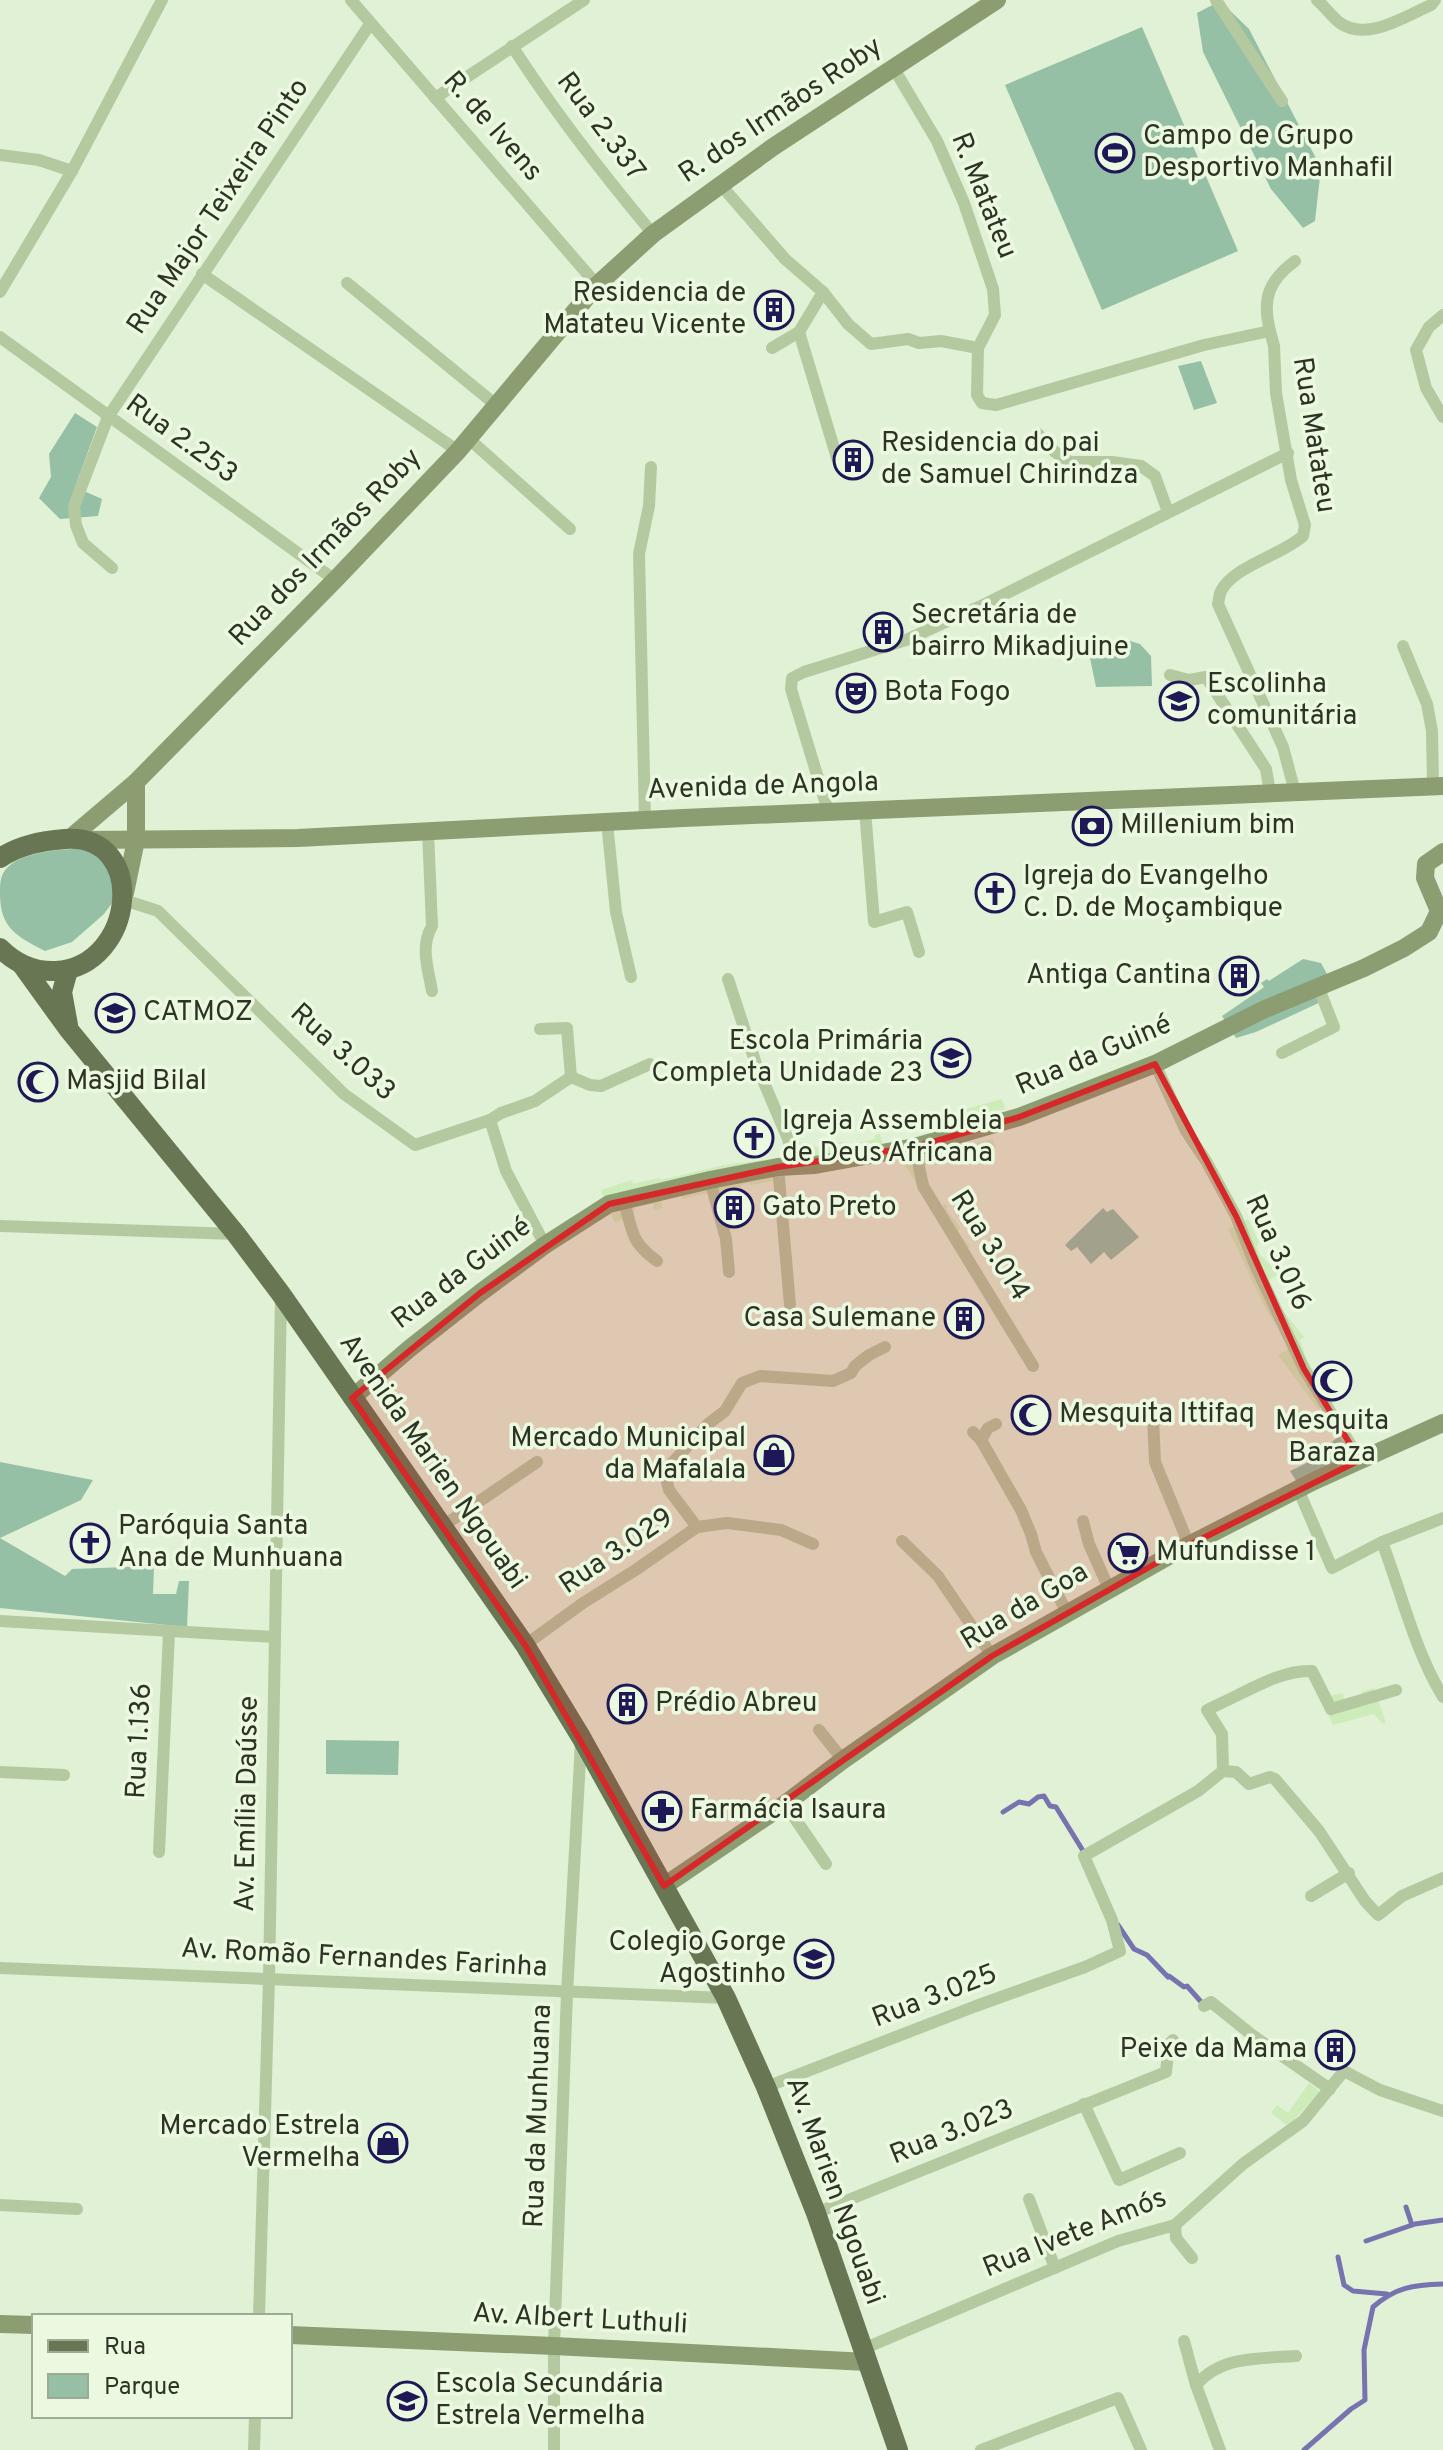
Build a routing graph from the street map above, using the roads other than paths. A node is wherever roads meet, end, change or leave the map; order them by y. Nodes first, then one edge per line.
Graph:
1 (162, 0) edge
2 (351, 0) edge
3 (584, 0) edge
4 (997, 0) edge
5 (1216, 0) edge
6 (1317, 0) edge
7 (1435, 0) edge
8 (370, 24) junction
9 (512, 46) junction
10 (893, 67) junction
11 (435, 98) junction
12 (1282, 101) dead end
13 (0, 155) edge
14 (72, 171) junction
15 (720, 184) junction
16 (653, 234) junction
17 (1295, 261) dead end
18 (202, 274) junction
19 (601, 281) junction
20 (347, 283) dead end
21 (0, 292) edge
22 (823, 292) junction
23 (1443, 315) edge
24 (1270, 331) junction
25 (799, 332) junction
26 (0, 337) edge
27 (772, 348) dead end
28 (978, 348) junction
29 (496, 405) junction
30 (108, 417) junction
31 (1443, 417) edge
32 (1037, 433) dead end
33 (463, 444) junction
34 (1288, 453) junction
35 (837, 458) dead end
36 (651, 467) dead end
37 (1168, 512) junction
38 (570, 529) dead end
39 (112, 568) dead end
40 (335, 580) junction
41 (1403, 646) dead end
42 (1170, 675) dead end
43 (136, 782) junction
44 (1438, 786) edge
45 (1295, 792) junction
46 (1270, 793) junction
47 (865, 810) junction
48 (828, 811) junction
49 (645, 820) junction
50 (607, 822) junction
51 (428, 831) junction
52 (77, 840) junction
53 (136, 840) junction
54 (5, 851) edge
55 (1443, 852) edge
56 (124, 900) junction
57 (1441, 912) edge
58 (0, 948) edge
59 (919, 952) dead end
60 (22, 965) junction
61 (68, 970) junction
62 (631, 977) dead end
63 (728, 979) dead end
64 (1318, 986) junction
65 (432, 991) dead end
66 (540, 1029) dead end
67 (69, 1030) junction
68 (1282, 1053) dead end
69 (650, 1064) dead end
70 (1155, 1064) junction
71 (571, 1077) junction
72 (490, 1120) junction
73 (915, 1147) junction
74 (786, 1166) junction
75 (710, 1180) junction
76 (623, 1200) junction
77 (0, 1226) edge
78 (236, 1234) junction
79 (545, 1245) junction
80 (657, 1261) dead end
81 (729, 1272) dead end
82 (281, 1294) junction
83 (790, 1305) dead end
84 (885, 1347) dead end
85 (1033, 1366) dead end
86 (352, 1398) junction
87 (1153, 1418) dead end
88 (1443, 1423) edge
89 (996, 1424) dead end
90 (1360, 1460) junction
91 (537, 1462) dead end
92 (1298, 1489) junction
93 (1443, 1518) edge
94 (1083, 1521) dead end
95 (443, 1526) junction
96 (697, 1527) junction
97 (902, 1541) dead end
98 (1382, 1542) junction
99 (813, 1544) dead end
100 (1189, 1545) junction
101 (1109, 1589) junction
102 (1067, 1613) junction
103 (0, 1621) edge
104 (169, 1632) junction
105 (275, 1637) junction
106 (525, 1645) junction
107 (992, 1656) junction
108 (1396, 1690) dead end
109 (1443, 1697) edge
110 (819, 1730) dead end
111 (581, 1737) junction
112 (843, 1760) junction
113 (1223, 1771) junction
114 (0, 1772) edge
115 (64, 1775) dead end
116 (785, 1804) junction
117 (159, 1852) dead end
118 (826, 1864) dead end
119 (1349, 1873) junction
120 (1443, 1878) edge
121 (664, 1886) junction
122 (1311, 1896) dead end
123 (704, 1958) joint
124 (0, 1968) edge
125 (269, 1978) junction
126 (567, 1993) junction
127 (726, 1998) junction
128 (1204, 2006) dead end
129 (1173, 2040) dead end
130 (766, 2087) junction
131 (1330, 2089) junction
132 (1084, 2104) junction
133 (1443, 2111) edge
134 (1180, 2153) dead end
135 (1029, 2199) dead end
136 (0, 2205) edge
137 (77, 2209) dead end
138 (816, 2213) junction
139 (1175, 2225) junction
140 (1192, 2258) dead end
141 (1055, 2268) junction
142 (259, 2314) edge
143 (0, 2324) edge
144 (32, 2325) edge
145 (292, 2335) edge
146 (1184, 2341) dead end
147 (554, 2346) junction
148 (865, 2356) junction
149 (1296, 2356) dead end
150 (1196, 2385) junction
151 (255, 2418) edge
152 (888, 2422) junction
153 (254, 2450) edge
154 (554, 2450) edge
155 (888, 2450) edge
156 (898, 2450) edge
157 (981, 2450) edge
158 (1141, 2450) edge
159 (1220, 2450) edge

1 - 14 street
2 - 8 street, R. de Ivens
3 - 9 street
4 - 10 street, R. dos Irmãos Roby
5 - 12 street
6 - 7 street
8 - 11 street, R. de Ivens
8 - 18 street, Rua Major Teixeira Pinto
9 - 11 street
9 - 16 street, Rua 2.337
10 - 15 street, R. dos Irmãos Roby
10 - 28 street, R. Matateu
11 - 19 street, R. de Ivens
13 - 14 street
14 - 21 street
15 - 16 street, R. dos Irmãos Roby
15 - 22 street
16 - 19 street, R. dos Irmãos Roby
17 - 24 street
18 - 30 street, Rua Major Teixeira Pinto
18 - 33 street
19 - 29 street, Rua dos Irmãos Roby
20 - 29 street
22 - 25 street
22 - 28 street
23 - 31 street
24 - 28 street, Rua Matateu
24 - 34 street, Rua Matateu
25 - 27 street
25 - 35 street
26 - 30 street, Rua 2.253
29 - 33 street, Rua dos Irmãos Roby
30 - 39 street, Rua Major Teixeira Pinto
30 - 40 street, Rua 2.253
32 - 37 street
33 - 38 street
33 - 40 street, Rua dos Irmãos Roby
34 - 37 street
34 - 45 street, Rua Matateu
36 - 49 street
37 - 48 street
40 - 43 street, Rua dos Irmãos Roby
41 - 44 street
42 - 46 street
43 - 52 street, Rua dos Irmãos Roby
43 - 53 street
44 - 45 street, Avenida de Angola
45 - 46 street, Avenida de Angola
46 - 47 street, Avenida de Angola
47 - 48 street, Avenida de Angola
47 - 59 street
48 - 49 street, Avenida de Angola
49 - 50 street, Avenida de Angola
50 - 51 street, Avenida de Angola
50 - 62 street
51 - 53 street, Avenida de Angola
51 - 65 street
52 - 53 street, Avenida de Angola
52 - 54 main road
52 - 56 main road
53 - 56 street
55 - 57 street, Rua da Guiné
56 - 61 main road
56 - 72 street, Rua 3.033
57 - 64 street, Rua da Guiné
58 - 60 main road
60 - 61 main road
60 - 67 main road, Avenida Marien Ngouabi
61 - 67 main road
63 - 74 street
64 - 68 street
64 - 70 street, Rua da Guiné
66 - 71 street
67 - 78 main road, Avenida Marien Ngouabi
69 - 71 street
70 - 73 street, Rua da Guiné
70 - 90 street, Rua 3.016
71 - 72 street, Rua 3.033
72 - 79 street
73 - 74 street, Rua da Guiné
73 - 85 street, Rua 3.014
74 - 75 street, Rua da Guiné
74 - 83 street
75 - 76 street, Rua da Guiné
75 - 81 street
76 - 79 street, Rua da Guiné
76 - 80 street
77 - 78 street
78 - 82 main road, Avenida Marien Ngouabi
79 - 86 street, Rua da Guiné
82 - 86 main road, Avenida Marien Ngouabi
82 - 105 street, Av. Emília Daússe
84 - 96 street
86 - 95 main road, Avenida Marien Ngouabi
87 - 100 street
88 - 90 street, Rua da Goa
89 - 102 street
90 - 92 street, Rua da Goa
91 - 95 street
92 - 98 street
92 - 100 street, Rua da Goa
93 - 98 street
94 - 101 street
95 - 106 main road, Avenida Marien Ngouabi
96 - 99 street
96 - 106 street, Rua 3.029
97 - 107 street
98 - 109 street
100 - 101 street, Rua da Goa
101 - 102 street, Rua da Goa
102 - 107 street, Rua da Goa
103 - 104 street
104 - 105 street
104 - 117 street, Rua 1.136
105 - 125 street, Av. Emília Daússe
106 - 111 main road, Avenida Marien Ngouabi
107 - 112 street, Rua da Goa
108 - 113 street
110 - 112 street
111 - 121 main road, Avenida Marien Ngouabi
111 - 126 street, Rua da Munhuana
112 - 116 street, Rua da Goa
113 - 119 street
113 - 130 street, Rua 3.025
114 - 115 street
116 - 118 street
116 - 121 street, Rua da Goa
119 - 120 street
119 - 122 street
121 - 123 main road, Avenida Marien Ngouabi
123 - 127 main road, Av. Marien Ngouabi
124 - 125 street, Av. Romão Fernandes Farinha
125 - 126 street, Av. Romão Fernandes Farinha
125 - 142 street, Av. Emília Daússe
126 - 127 street, Av. Romão Fernandes Farinha
126 - 147 street, Rua da Munhuana
127 - 130 main road, Av. Marien Ngouabi
128 - 131 street
129 - 132 street, Rua 3.023
130 - 138 main road, Av. Marien Ngouabi
131 - 133 street
131 - 139 street, Rua Ivete Amós
132 - 134 street
132 - 138 street, Rua 3.023
135 - 141 street
136 - 137 street
138 - 148 main road, Av. Marien Ngouabi
139 - 140 street
139 - 141 street, Rua Ivete Amós
141 - 148 street, Rua Ivete Amós
143 - 144 street
145 - 147 street, Av. Albert Luthuli
146 - 150 street
147 - 148 street, Av. Albert Luthuli
147 - 154 street, Rua da Munhuana
148 - 152 main road, Av. Marien Ngouabi
149 - 150 street
150 - 159 street
151 - 153 street
152 - 155 street
152 - 156 main road, Av. Marien Ngouabi
157 - 158 street

